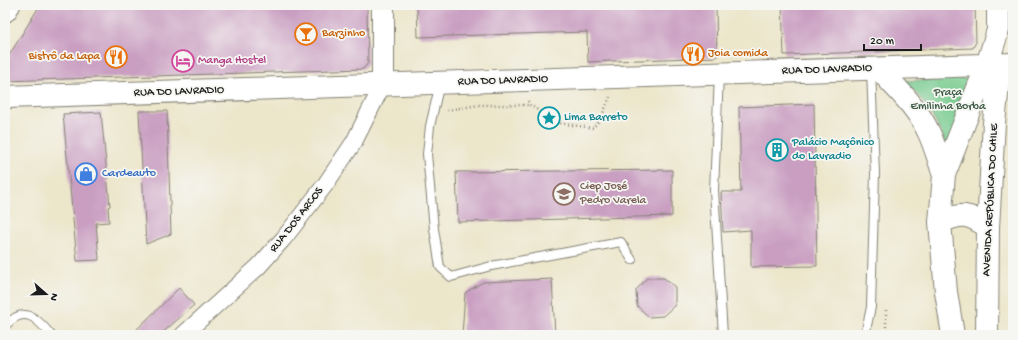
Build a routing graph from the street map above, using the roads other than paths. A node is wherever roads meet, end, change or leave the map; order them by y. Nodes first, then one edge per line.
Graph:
1 (9, 5) edge
2 (383, 5) edge
3 (998, 5) edge
4 (5, 11) edge
5 (1003, 67) edge
6 (875, 69) junction
7 (720, 74) junction
8 (441, 82) junction
9 (383, 84) junction
10 (5, 97) edge
11 (944, 175) junction
12 (940, 222) junction
13 (988, 227) junction
14 (632, 260) dead end
15 (5, 326) edge
16 (51, 335) edge
17 (183, 335) edge
18 (723, 335) edge
19 (865, 335) edge
20 (953, 335) edge
21 (987, 335) edge

1 - 4 street
2 - 9 street
3 - 5 street
5 - 6 street, RUA DO LAVRADIO
5 - 11 street
5 - 13 street, AVENIDA REPÚBLICA DO CHILE
6 - 7 street, RUA DO LAVRADIO
6 - 11 street
6 - 19 lane
7 - 8 street, RUA DO LAVRADIO
7 - 18 lane
8 - 9 street, RUA DO LAVRADIO
8 - 14 lane
9 - 10 street, RUA DO LAVRADIO
9 - 17 street, RUA DOS ARCOS
11 - 12 street
12 - 13 street
12 - 20 street
13 - 21 street, AVENIDA REPÚBLICA DO CHILE
15 - 16 lane

